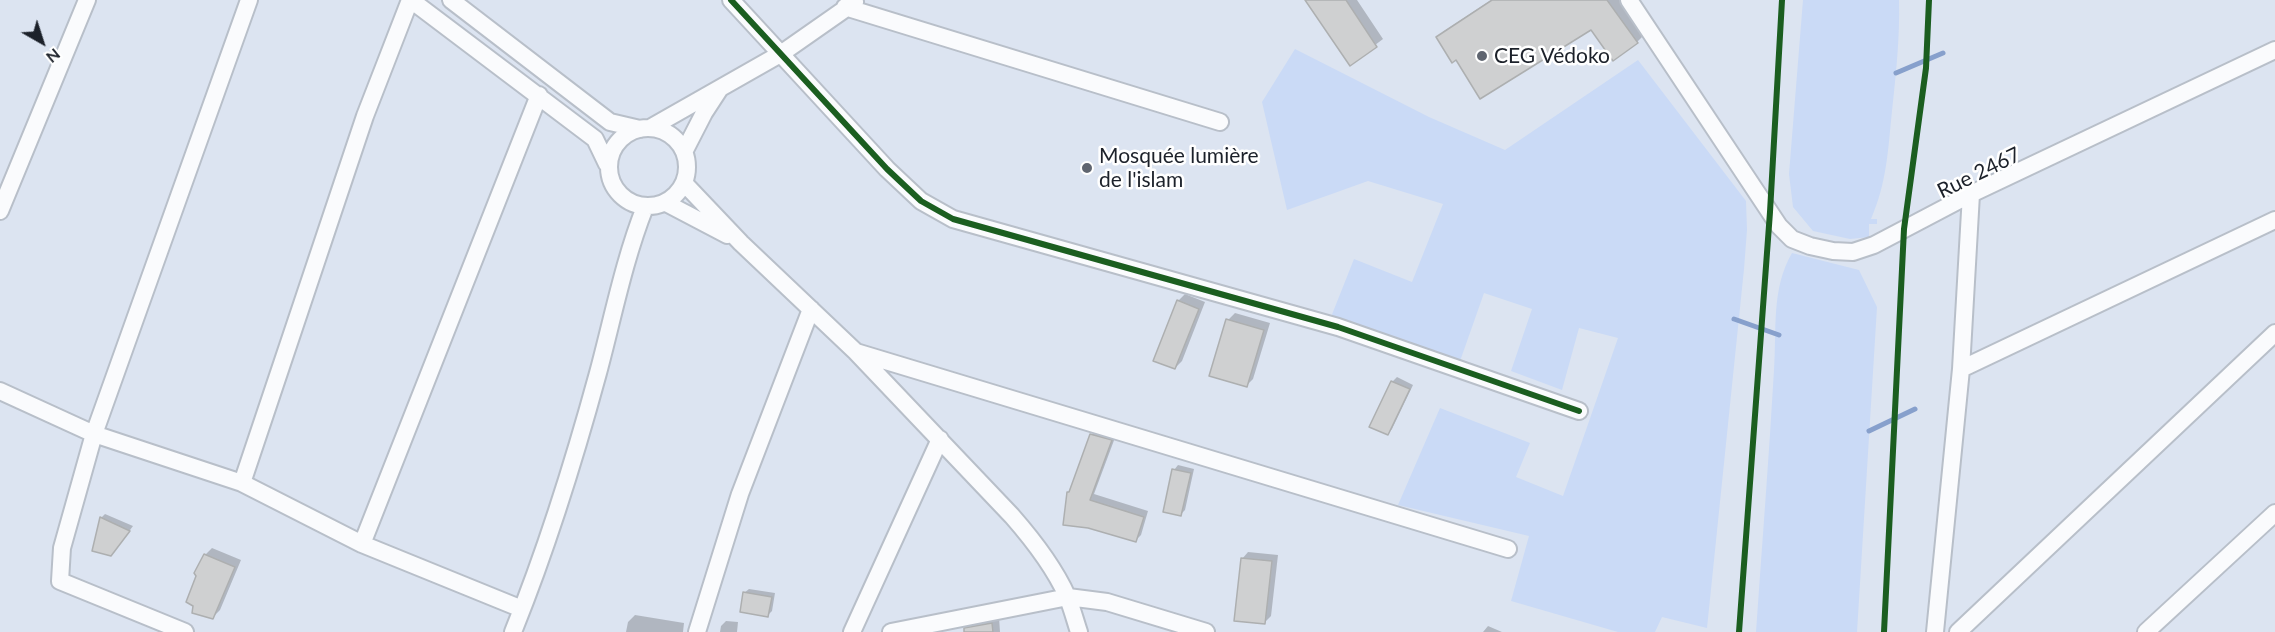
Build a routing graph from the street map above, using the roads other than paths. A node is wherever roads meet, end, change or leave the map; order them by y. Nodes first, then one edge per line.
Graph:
1 (87, 0) edge
2 (249, 0) edge
3 (411, 0) edge
4 (451, 0) edge
5 (731, 0) edge
6 (1629, 0) edge
7 (852, 4) edge
8 (2275, 50) edge
9 (782, 53) junction
10 (719, 90) junction
11 (540, 95) junction
12 (1220, 122) dead end
13 (645, 129) junction
14 (685, 150) junction
15 (608, 164) junction
16 (684, 183) junction
17 (1971, 194) junction
18 (666, 203) junction
19 (637, 204) junction
20 (0, 211) edge
21 (2275, 220) edge
22 (741, 243) junction
23 (811, 309) junction
24 (2275, 333) edge
25 (856, 352) junction
26 (1961, 369) junction
27 (0, 391) edge
28 (1579, 411) dead end
29 (94, 434) junction
30 (940, 439) junction
31 (242, 483) junction
32 (2275, 513) edge
33 (362, 544) junction
34 (1508, 549) dead end
35 (1068, 597) junction
36 (522, 609) junction
37 (185, 632) edge
38 (513, 632) edge
39 (697, 632) edge
40 (852, 632) edge
41 (891, 632) edge
42 (1078, 632) edge
43 (1206, 632) edge
44 (1935, 632) edge
45 (1958, 632) edge
46 (2146, 632) edge

1 - 20 street
2 - 29 street
3 - 11 street
3 - 31 street
4 - 13 street
5 - 9 street
6 - 17 street, Rue 2467
7 - 9 street
7 - 12 street
8 - 17 street, Rue 2467
9 - 10 street
9 - 28 street
10 - 13 street
10 - 14 street
11 - 15 street
11 - 33 street
13 - 14 street
13 - 15 street
14 - 16 street
15 - 19 street
16 - 18 street
16 - 22 street
17 - 26 street
18 - 19 street
18 - 22 street
19 - 36 street
21 - 26 street
22 - 23 street
23 - 25 street
23 - 39 street
24 - 45 street
25 - 30 street
25 - 34 street
26 - 44 street
27 - 29 street
29 - 31 street
29 - 37 street
30 - 35 street
30 - 40 street
31 - 33 street
32 - 46 street
33 - 36 street
35 - 41 street
35 - 42 street
35 - 43 street
36 - 38 street

